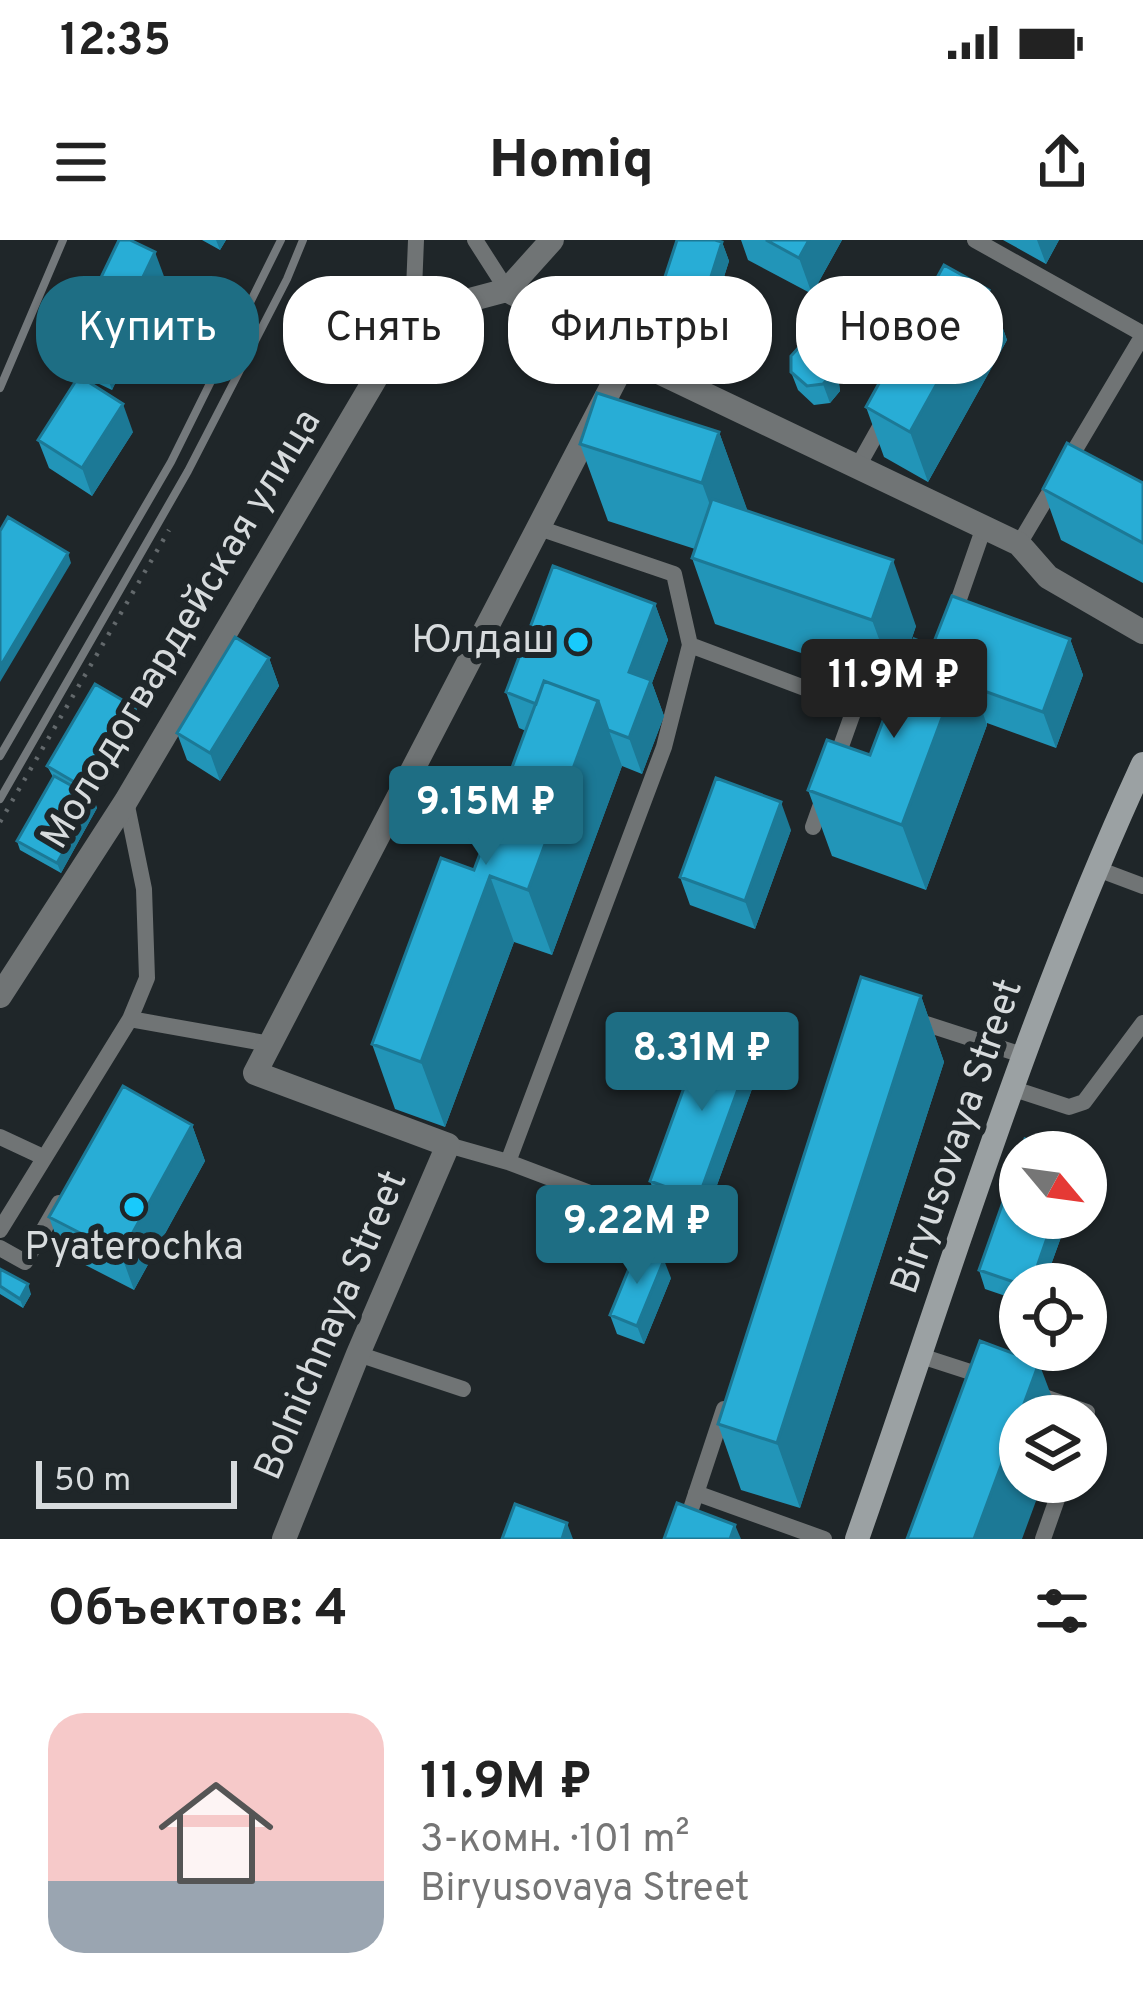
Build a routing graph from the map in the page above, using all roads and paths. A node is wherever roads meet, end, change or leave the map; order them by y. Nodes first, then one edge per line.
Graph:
1 (416, 240) edge
2 (475, 240) edge
3 (552, 240) edge
4 (974, 240) edge
5 (415, 276) edge
6 (507, 290) junction
7 (484, 296) edge
8 (1143, 334) edge
9 (372, 384) edge
10 (613, 384) edge
11 (683, 384) edge
12 (899, 392) edge
13 (857, 468) junction
14 (984, 527) junction
15 (539, 528) junction
16 (169, 530) dead end
17 (1018, 544) junction
18 (947, 631) edge
19 (1143, 632) edge
20 (690, 645) junction
21 (1143, 764) edge
22 (126, 801) junction
23 (0, 822) edge
24 (813, 827) edge
25 (1095, 868) junction
26 (1143, 886) edge
27 (0, 996) edge
28 (898, 1015) edge
29 (130, 1019) junction
30 (1143, 1023) edge
31 (270, 1044) junction
32 (1022, 1055) junction
33 (1011, 1088) junction
34 (0, 1137) edge
35 (448, 1145) junction
36 (43, 1156) junction
37 (508, 1162) junction
38 (69, 1186) edge
39 (676, 1226) dead end
40 (0, 1230) edge
41 (0, 1248) edge
42 (358, 1354) junction
43 (921, 1356) junction
44 (986, 1377) junction
45 (734, 1381) edge
46 (1006, 1384) edge
47 (463, 1389) dead end
48 (1026, 1391) edge
49 (1038, 1395) edge
50 (979, 1397) edge
51 (695, 1493) junction
52 (1056, 1503) edge
53 (284, 1539) edge
54 (681, 1539) edge
55 (824, 1539) edge
56 (857, 1539) edge
57 (1043, 1539) edge

1 - 5 lane
2 - 6 lane
3 - 6 street
4 - 8 lane
6 - 7 street
8 - 17 lane
9 - 22 street, Молодогвардейская улица
10 - 15 street
11 - 13 street
12 - 13 lane
13 - 14 street
14 - 17 street
14 - 18 lane
15 - 20 lane
15 - 31 street
16 - 23 path
17 - 19 street
20 - 24 lane
20 - 37 lane
21 - 25 main road, Biryusovaya Street
22 - 27 street, Молодогвардейская улица
22 - 29 lane
25 - 26 lane
25 - 32 main road, Biryusovaya Street
28 - 32 lane
29 - 31 lane
29 - 36 lane
30 - 33 lane
31 - 35 street, Bolnichnaya Street
32 - 33 main road, Biryusovaya Street
33 - 43 main road, Biryusovaya Street
34 - 36 lane
35 - 37 lane
35 - 42 street, Bolnichnaya Street
36 - 40 lane
37 - 39 lane
38 - 41 lane
42 - 47 lane
42 - 53 street, Bolnichnaya Street
43 - 44 lane
43 - 56 main road, Biryusovaya Street
44 - 46 lane
44 - 50 lane
45 - 51 lane
48 - 49 lane
51 - 54 lane
51 - 55 lane
52 - 57 lane

